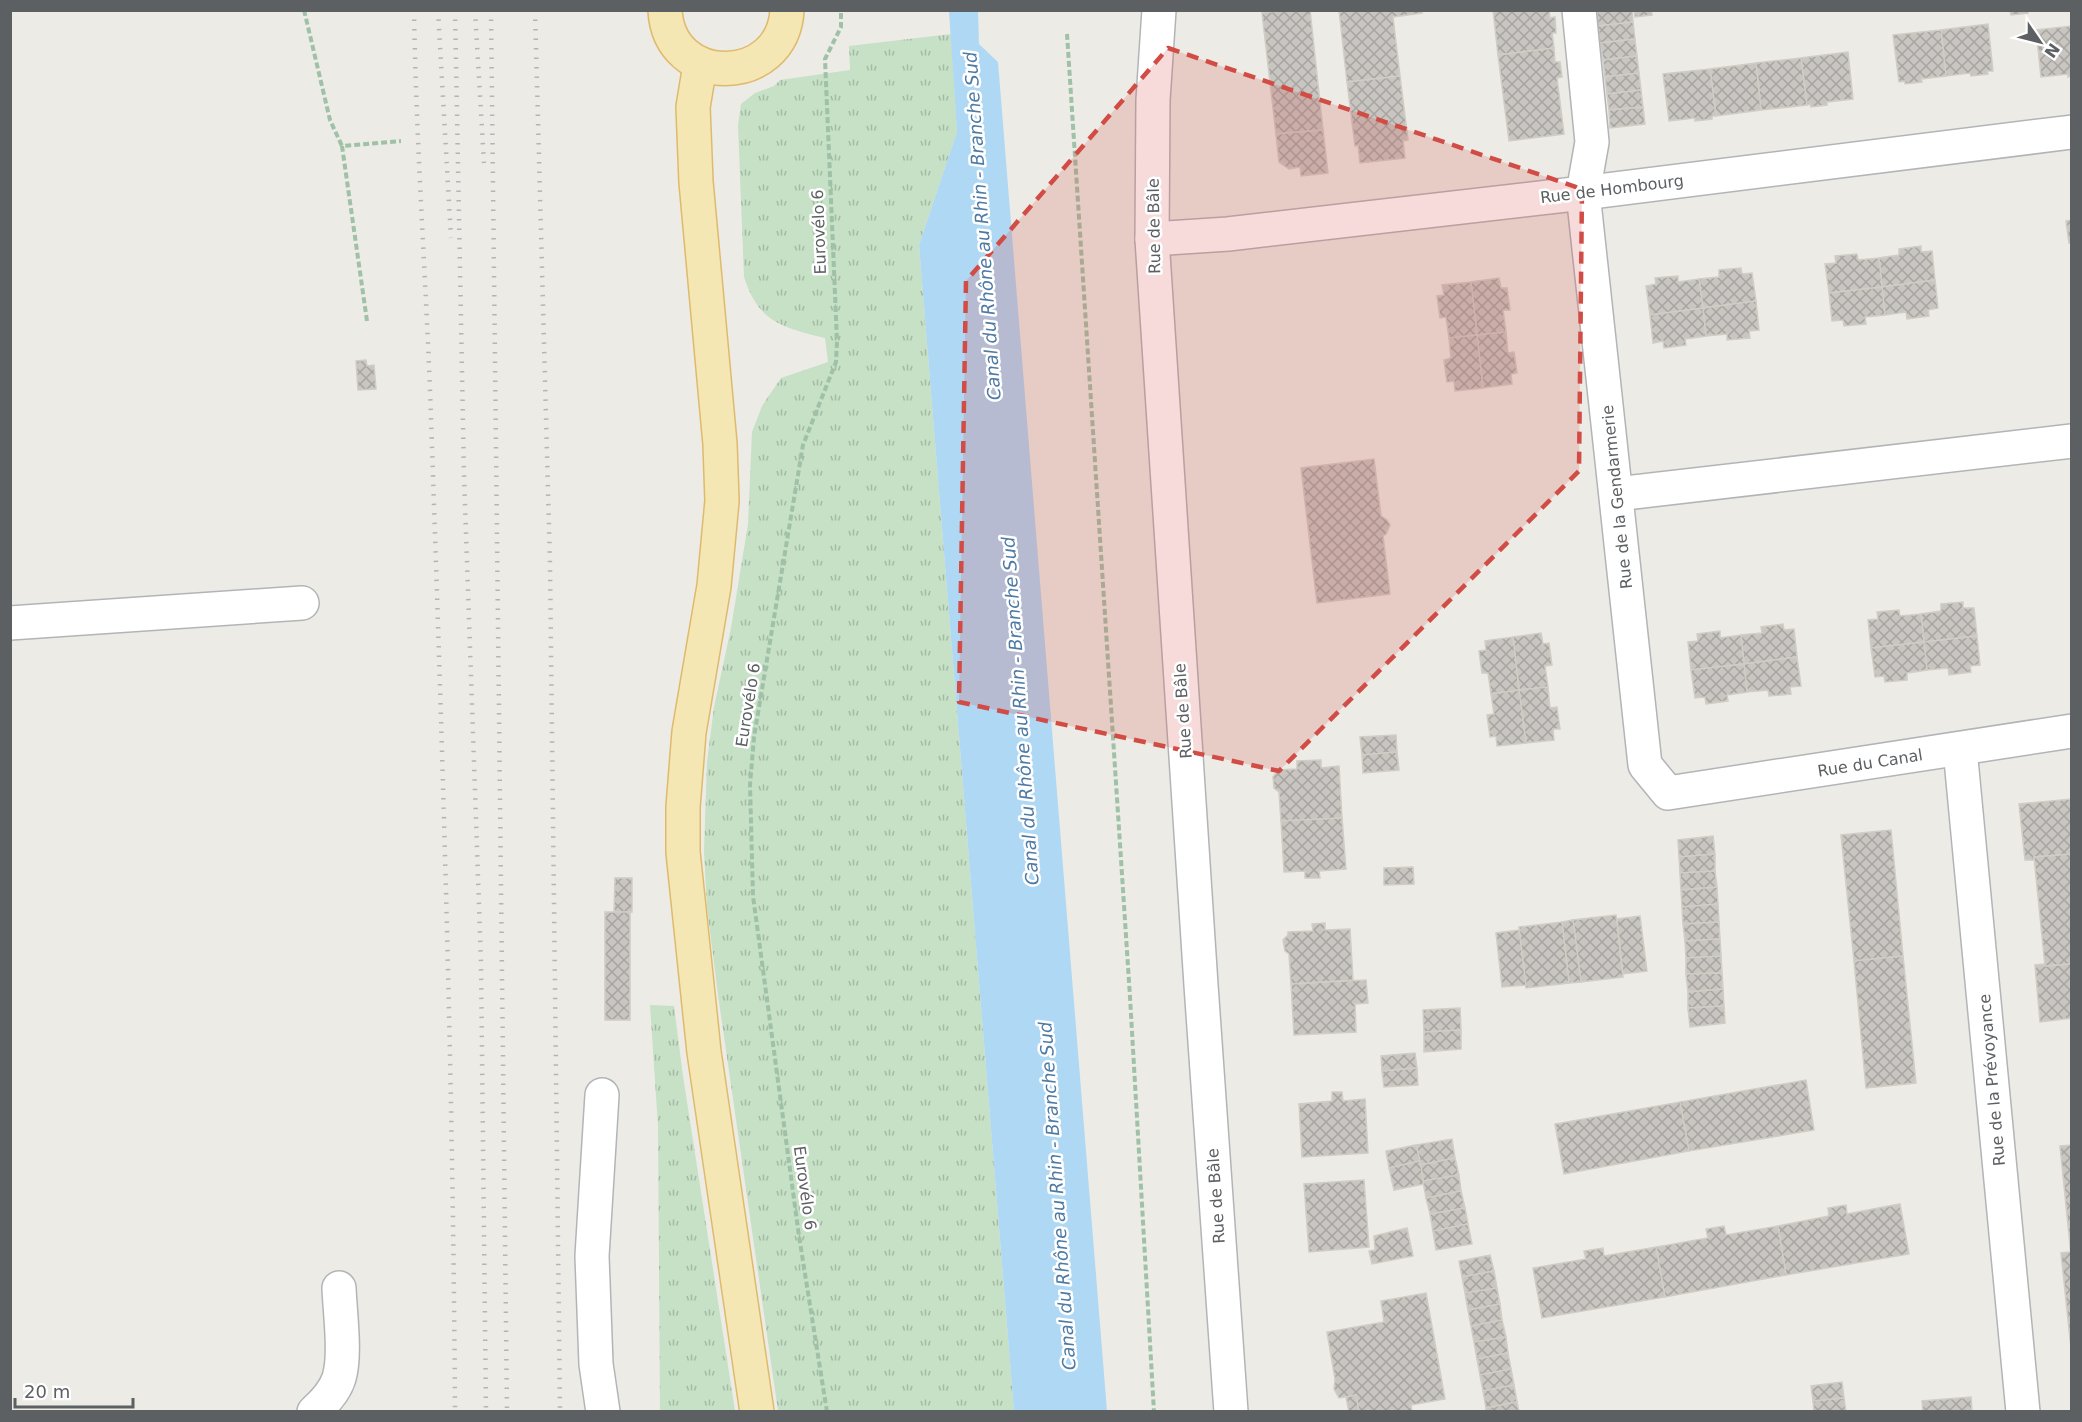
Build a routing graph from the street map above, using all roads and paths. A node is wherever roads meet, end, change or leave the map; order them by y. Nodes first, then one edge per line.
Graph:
1 (304, 10) edge
2 (664, 10) edge
3 (787, 10) edge
4 (840, 10) edge
5 (1159, 10) edge
6 (1579, 10) edge
7 (1067, 33) dead end
8 (700, 65) junction
9 (2072, 132) edge
10 (401, 141) dead end
11 (342, 146) junction
12 (1583, 193) junction
13 (1152, 239) junction
14 (367, 321) dead end
15 (2072, 441) edge
16 (1617, 494) junction
17 (302, 603) dead end
18 (10, 623) edge
19 (2072, 730) edge
20 (1960, 749) junction
21 (1668, 794) joint
22 (602, 1095) dead end
23 (339, 1288) dead end
24 (314, 1412) edge
25 (603, 1412) edge
26 (757, 1412) edge
27 (827, 1412) edge
28 (1154, 1412) edge
29 (1231, 1412) edge
30 (2024, 1412) edge

1 - 11 path
2 - 8 main road
3 - 8 main road
4 - 27 path, Eurovélo 6
5 - 13 street, Rue de Bâle
6 - 12 street, Rue de la Gendarmerie
7 - 28 path
8 - 26 main road
9 - 12 street, Rue de Hombourg
10 - 11 path
11 - 14 path
12 - 13 street, Rue de Hombourg
12 - 16 street, Rue de la Gendarmerie
13 - 29 street, Rue de Bâle
15 - 16 street
16 - 21 street, Rue de la Gendarmerie
17 - 18 street
19 - 20 street, Rue du Canal
20 - 21 street, Rue du Canal
20 - 30 street, Rue de la Prévoyance
22 - 25 street
23 - 24 street

